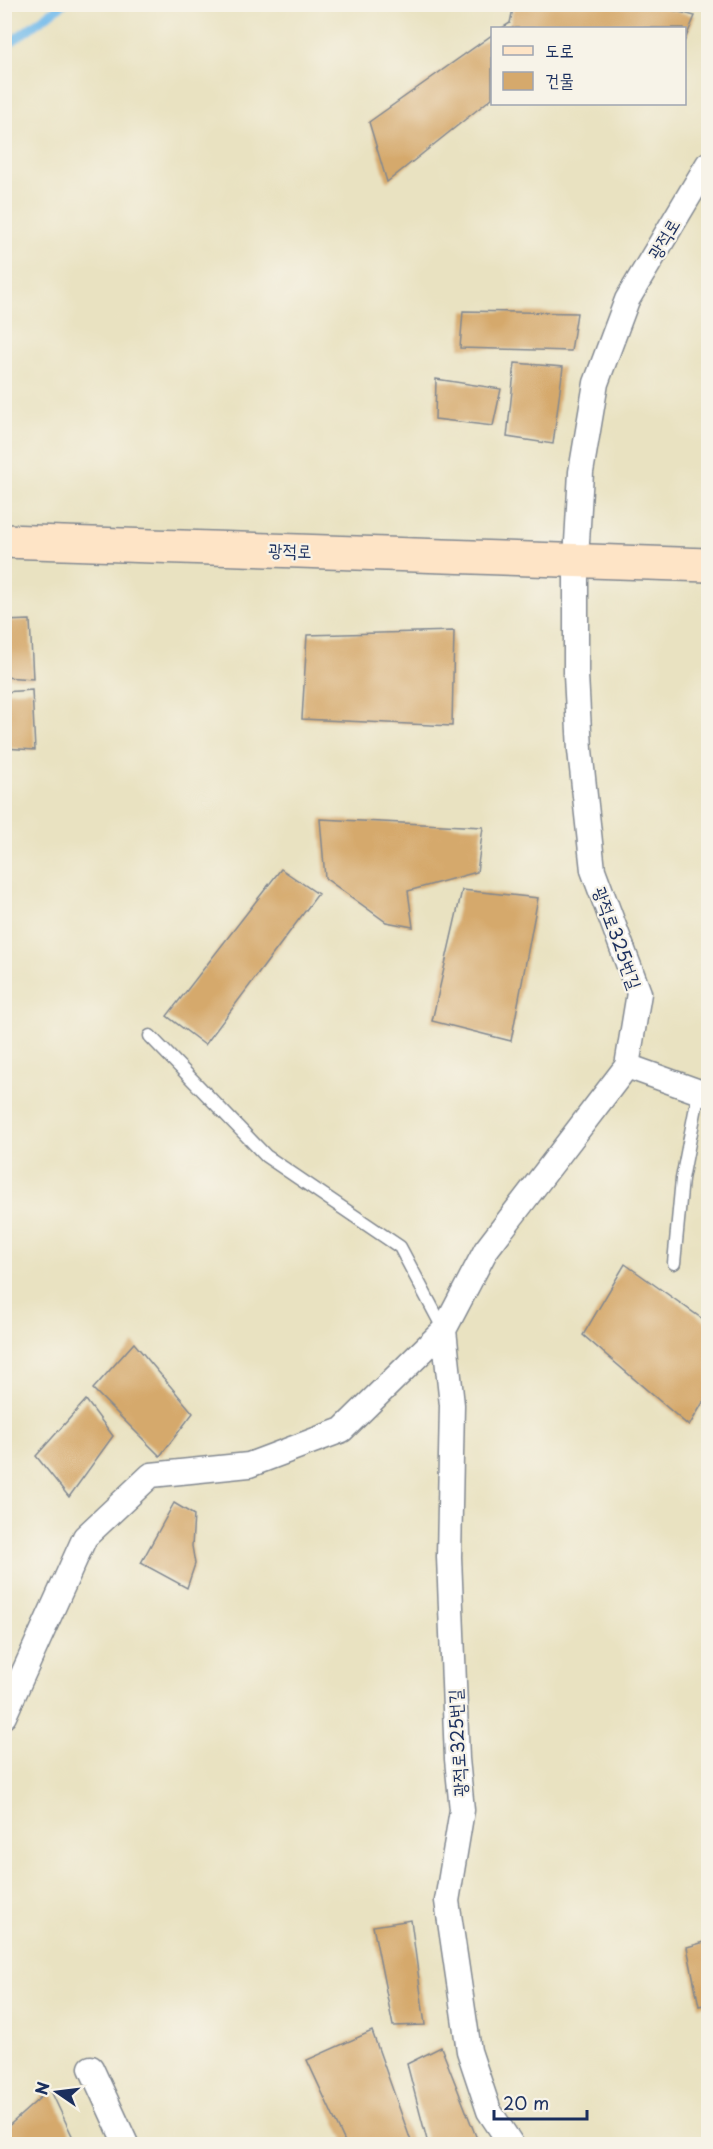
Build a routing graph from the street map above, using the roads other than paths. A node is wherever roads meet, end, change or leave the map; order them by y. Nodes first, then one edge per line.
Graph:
1 (708, 164) edge
2 (4, 541) edge
3 (584, 561) junction
4 (708, 565) edge
5 (150, 1036) dead end
6 (627, 1066) junction
7 (704, 1093) edge
8 (674, 1263) dead end
9 (444, 1330) junction
10 (4, 1716) edge
11 (91, 2068) dead end
12 (126, 2145) edge
13 (512, 2145) edge

1 - 3 street, 광적로
2 - 3 main road, 광적로
3 - 4 main road
3 - 6 street, 광적로325번길
5 - 9 lane
6 - 7 street
6 - 9 street, 광적로325번길
7 - 8 lane
9 - 10 street, 광적로325번길
9 - 13 street, 광적로325번길
11 - 12 street

